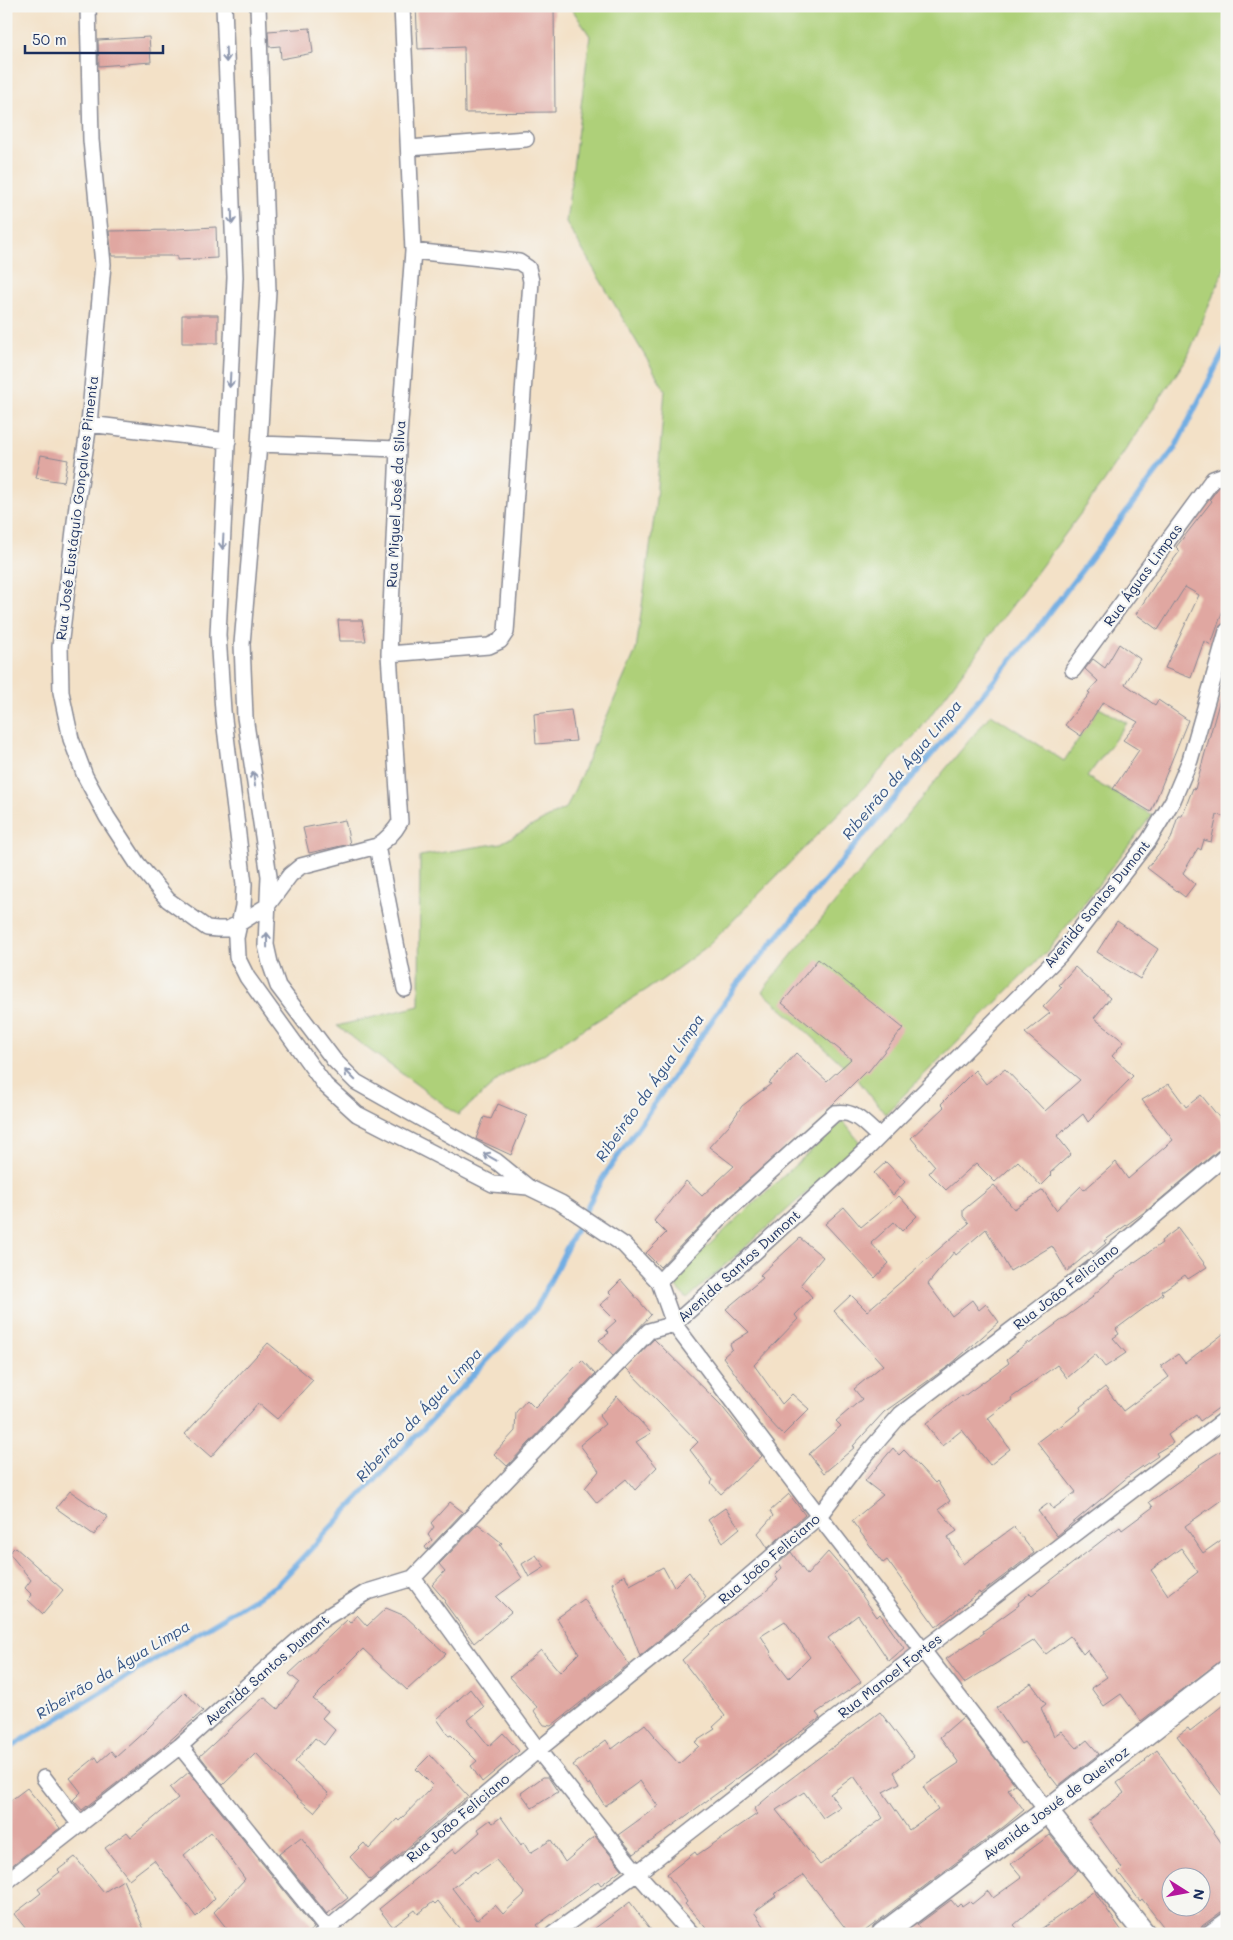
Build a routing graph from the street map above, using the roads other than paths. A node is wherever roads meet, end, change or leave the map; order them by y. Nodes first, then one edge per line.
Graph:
1 (88, 6) edge
2 (224, 6) edge
3 (258, 6) edge
4 (402, 6) edge
5 (526, 139) dead end
6 (409, 148) junction
7 (413, 251) junction
8 (89, 424) junction
9 (228, 441) junction
10 (259, 444) junction
11 (398, 449) junction
12 (1220, 478) edge
13 (1227, 631) edge
14 (389, 654) junction
15 (1074, 670) dead end
16 (377, 846) junction
17 (267, 906) junction
18 (240, 923) junction
19 (404, 989) dead end
20 (879, 1137) junction
21 (1227, 1155) edge
22 (528, 1187) junction
23 (659, 1282) junction
24 (674, 1324) junction
25 (1227, 1418) edge
26 (819, 1516) junction
27 (413, 1578) junction
28 (922, 1651) junction
29 (1227, 1671) edge
30 (180, 1746) junction
31 (538, 1750) junction
32 (44, 1778) dead end
33 (1047, 1811) junction
34 (80, 1825) junction
35 (637, 1873) junction
36 (6, 1882) edge
37 (1227, 1920) edge
38 (325, 1931) edge
39 (893, 1931) edge
40 (552, 1934) edge
41 (691, 1934) edge
42 (1145, 1934) edge
43 (1208, 1934) edge

1 - 8 street, Rua José Eustáquio Gonçalves Pimenta
2 -> 9 street
3 - 10 street
4 - 6 street, Rua Miguel José da Silva
5 - 6 street
6 - 7 street, Rua Miguel José da Silva
7 - 11 street, Rua Miguel José da Silva
7 - 14 street
8 - 9 street
8 - 18 street, Rua José Eustáquio Gonçalves Pimenta
9 -> 18 street
10 - 11 street
17 -> 10 street
11 - 14 street, Rua Miguel José da Silva
12 - 15 street, Rua Águas Limpas
13 - 20 street, Avenida Santos Dumont
14 - 16 street, Rua Miguel José da Silva
16 - 17 street
16 - 19 street
17 - 18 street, Rua José Eustáquio Gonçalves Pimenta
22 -> 17 street
18 - 22 street
20 - 23 street
20 - 24 street, Avenida Santos Dumont
21 - 26 street, Rua João Feliciano
22 - 23 street
23 - 24 street
24 - 26 street
24 - 27 street, Avenida Santos Dumont
25 - 28 street, Rua Manoel Fortes
26 - 28 street
26 - 31 street, Rua João Feliciano
27 - 30 street, Avenida Santos Dumont
27 - 31 street
28 - 33 street
28 - 35 street, Rua Manoel Fortes
29 - 33 main road, Avenida Josué de Queiroz
30 - 34 street, Avenida Santos Dumont
30 - 38 street
31 - 35 street
31 - 38 street, Rua João Feliciano
32 - 34 street
33 - 39 main road, Avenida Josué de Queiroz
33 - 42 main road
34 - 36 street, Avenida Santos Dumont
35 - 40 street, Rua Manoel Fortes
35 - 41 street
37 - 43 street

